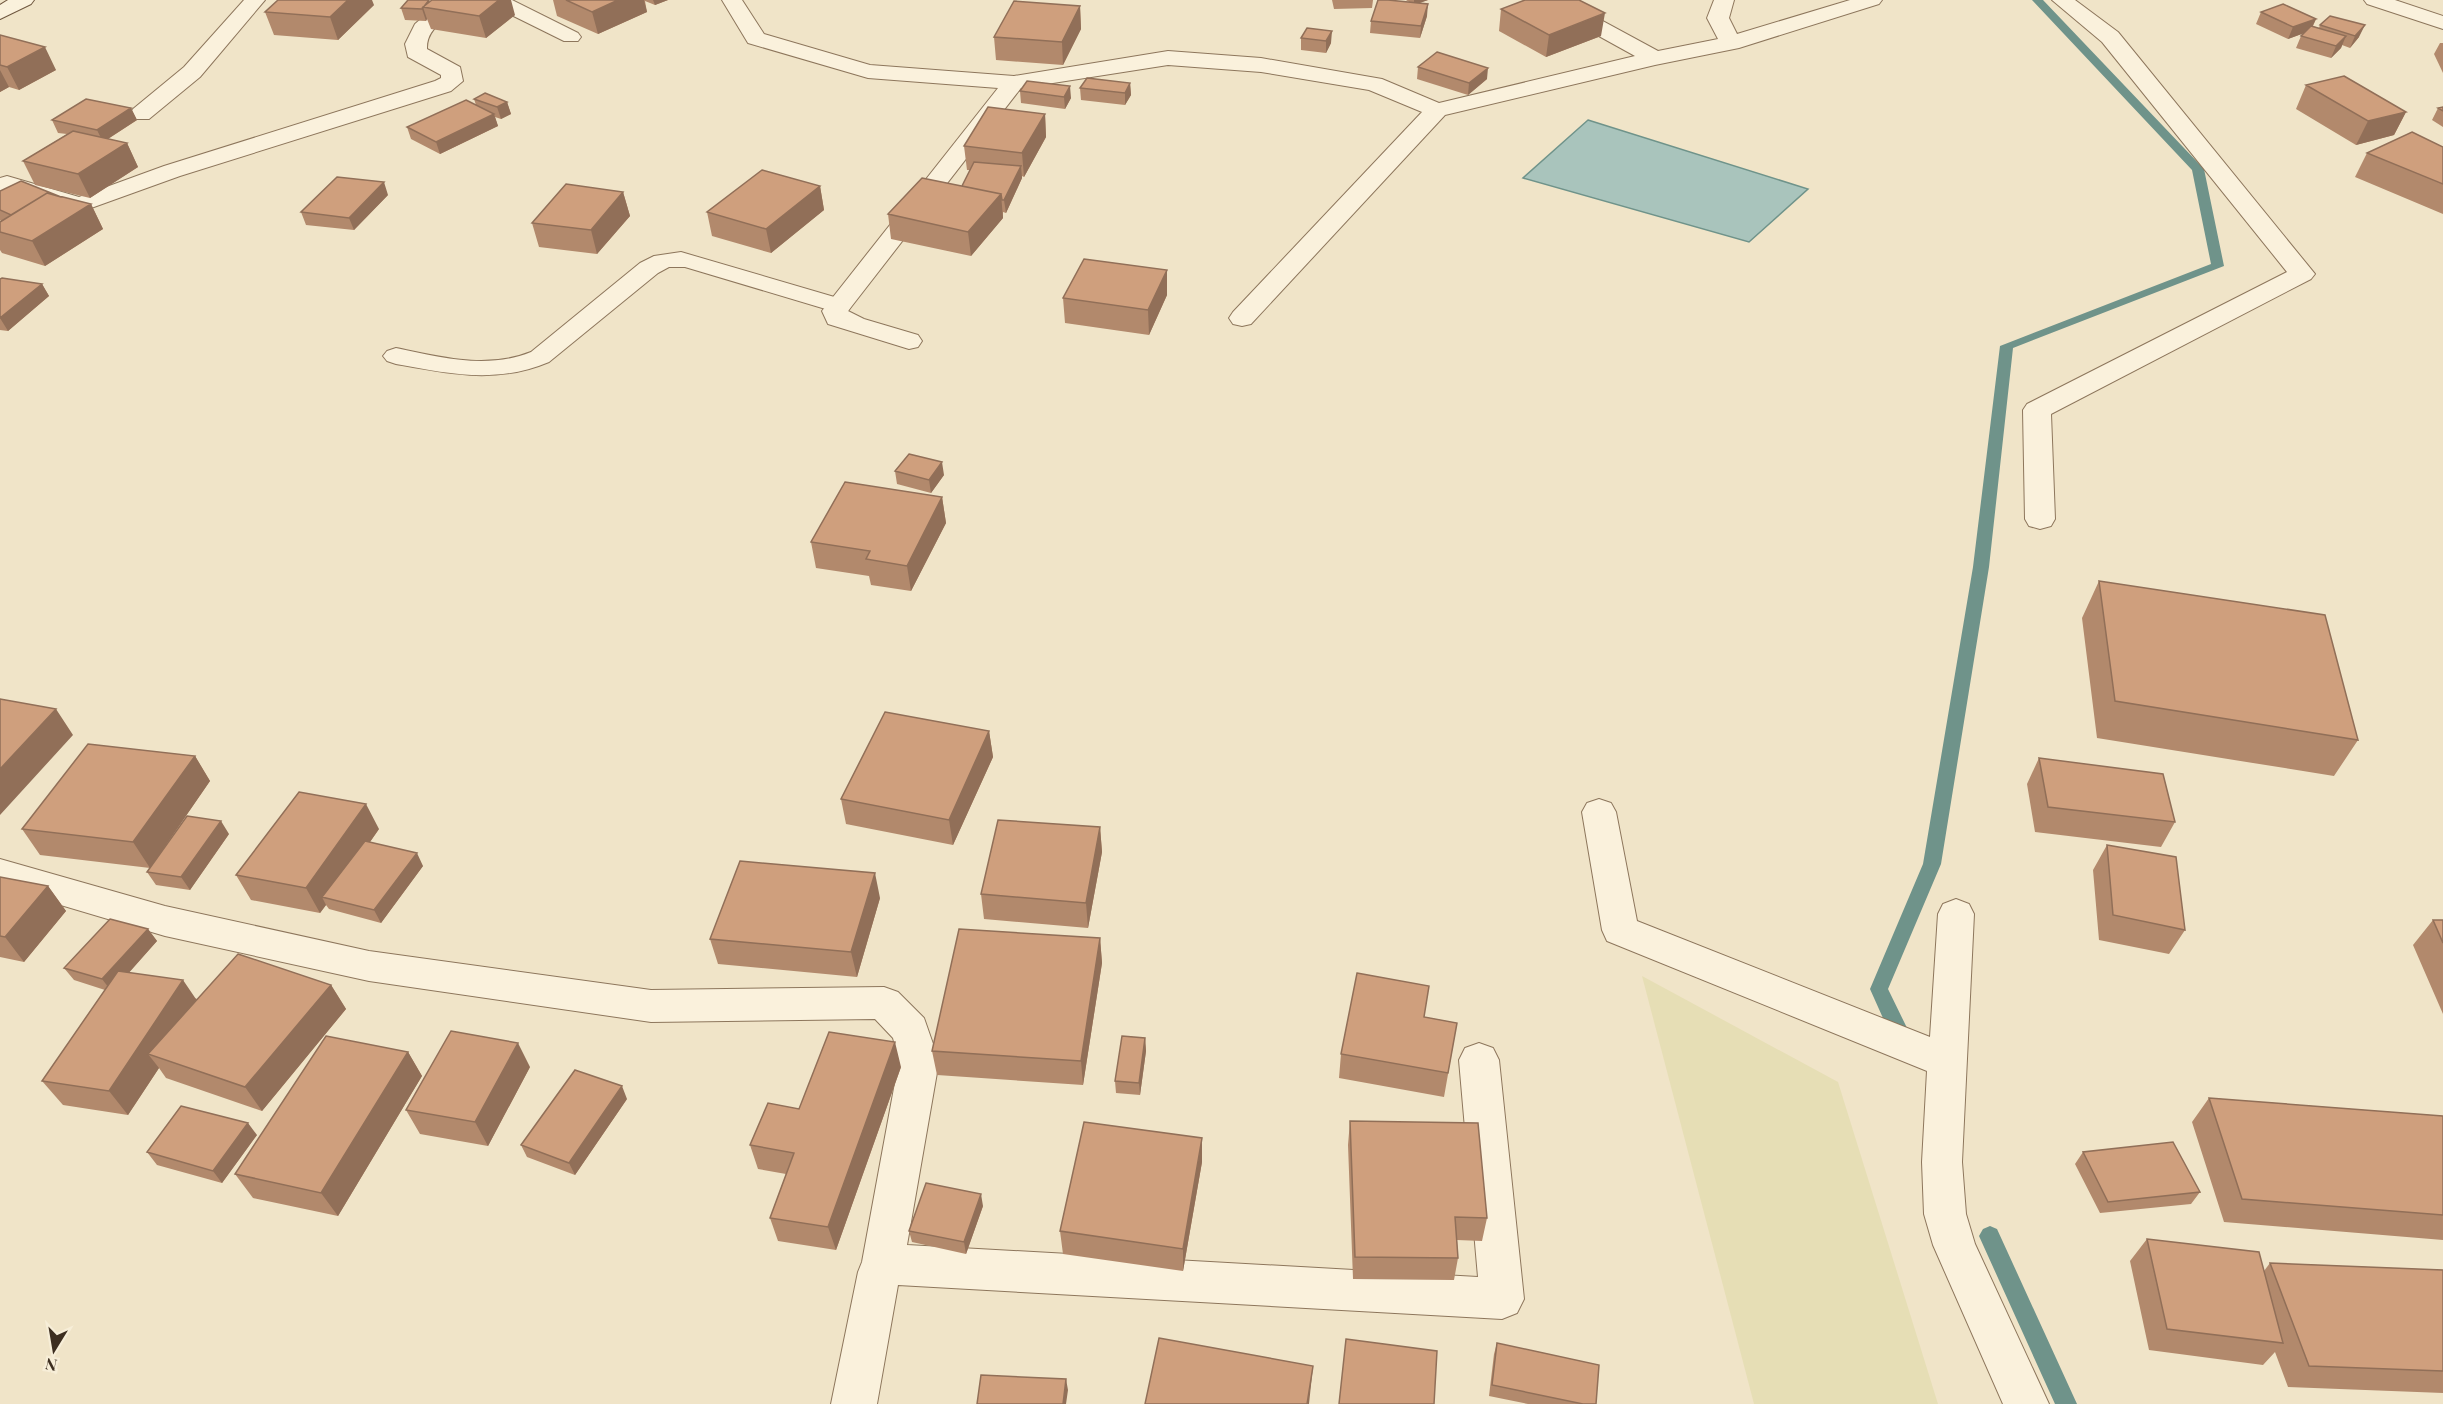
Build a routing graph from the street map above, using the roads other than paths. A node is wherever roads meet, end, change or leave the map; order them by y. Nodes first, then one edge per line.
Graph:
1 (24, 0) edge
2 (255, 0) edge
3 (456, 0) edge
4 (496, 0) edge
5 (732, 0) edge
6 (1548, 0) edge
7 (1724, 0) edge
8 (1872, 0) edge
9 (2062, 0) edge
10 (2374, 0) edge
11 (0, 13) edge
12 (2443, 23) edge
13 (571, 36) dead end
14 (1731, 43) junction
15 (1655, 58) junction
16 (1014, 83) junction
17 (1437, 110) junction
18 (141, 114) dead end
19 (0, 189) edge
20 (839, 306) junction
21 (1242, 318) dead end
22 (909, 341) dead end
23 (396, 356) dead end
24 (2040, 519) dead end
25 (1599, 812) dead end
26 (0, 873) edge
27 (1956, 914) dead end
28 (1479, 1060) dead end
29 (1948, 1062) junction
30 (883, 1264) junction
31 (854, 1404) edge
32 (2026, 1404) edge

1 - 11 street
2 - 18 street
3 - 19 street
4 - 13 lane
5 - 16 street
6 - 15 street
7 - 14 street
8 - 14 street
9 - 24 street
10 - 12 street
14 - 15 street
15 - 17 street
16 - 17 street
16 - 20 street
17 - 21 street
20 - 22 street
20 - 23 lane
25 - 29 street
26 - 30 street
27 - 29 street
28 - 30 street
29 - 32 street
30 - 31 street

